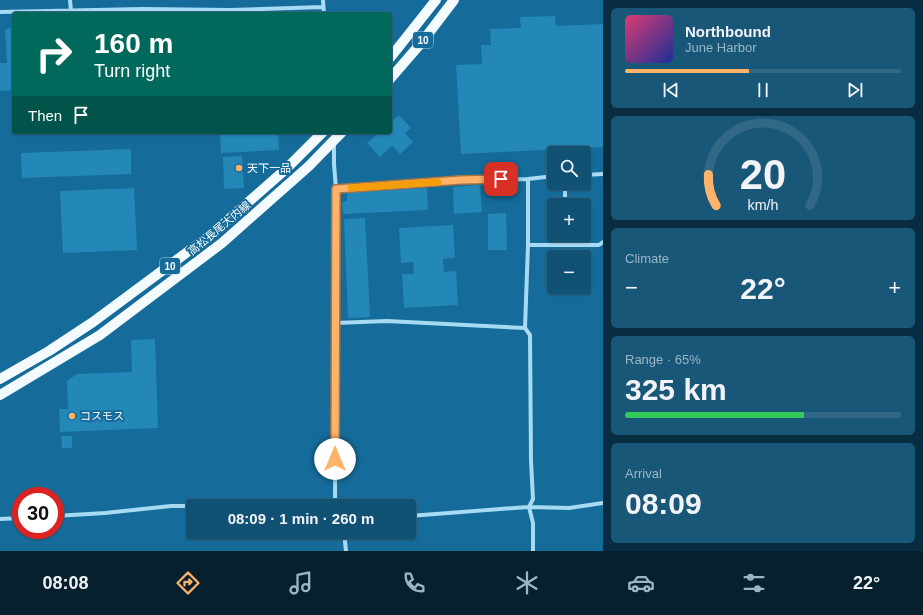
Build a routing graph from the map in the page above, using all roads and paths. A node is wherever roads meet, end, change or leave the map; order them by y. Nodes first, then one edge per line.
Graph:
1 (70, 0) edge
2 (323, 0) edge
3 (436, 0) edge
4 (454, 0) edge
5 (323, 7) junction
6 (71, 11) junction
7 (0, 12) edge
8 (324, 12) edge
9 (392, 55) edge
10 (392, 77) edge
11 (321, 134) edge
12 (334, 136) edge
13 (603, 174) edge
14 (591, 175) edge
15 (547, 177) edge
16 (528, 179) junction
17 (336, 189) junction
18 (603, 242) edge
19 (528, 245) junction
20 (566, 245) joint
21 (336, 323) junction
22 (524, 328) junction
23 (0, 379) edge
24 (0, 395) edge
25 (335, 499) edge
26 (603, 503) edge
27 (186, 506) edge
28 (529, 507) junction
29 (64, 515) edge
30 (416, 515) edge
31 (12, 518) edge
32 (0, 519) edge
33 (345, 539) edge
34 (346, 551) edge
35 (533, 551) edge

1 - 6 street
2 - 5 street
3 - 9 main road, 10
4 - 10 main road, 10
5 - 6 street
5 - 8 street
6 - 7 street
11 - 23 main road, 高松長尾大内線 / 10
12 - 17 street
12 - 24 main road, 高松長尾大内線 / 10
13 - 14 street
15 - 16 street
16 - 17 street
16 - 19 street
17 - 21 street
18 - 20 street
19 - 20 street
19 - 22 street
21 - 22 street
21 - 25 street
22 - 28 street
26 - 28 street
27 - 29 street
28 - 30 street
28 - 35 street
31 - 32 street
33 - 34 street

